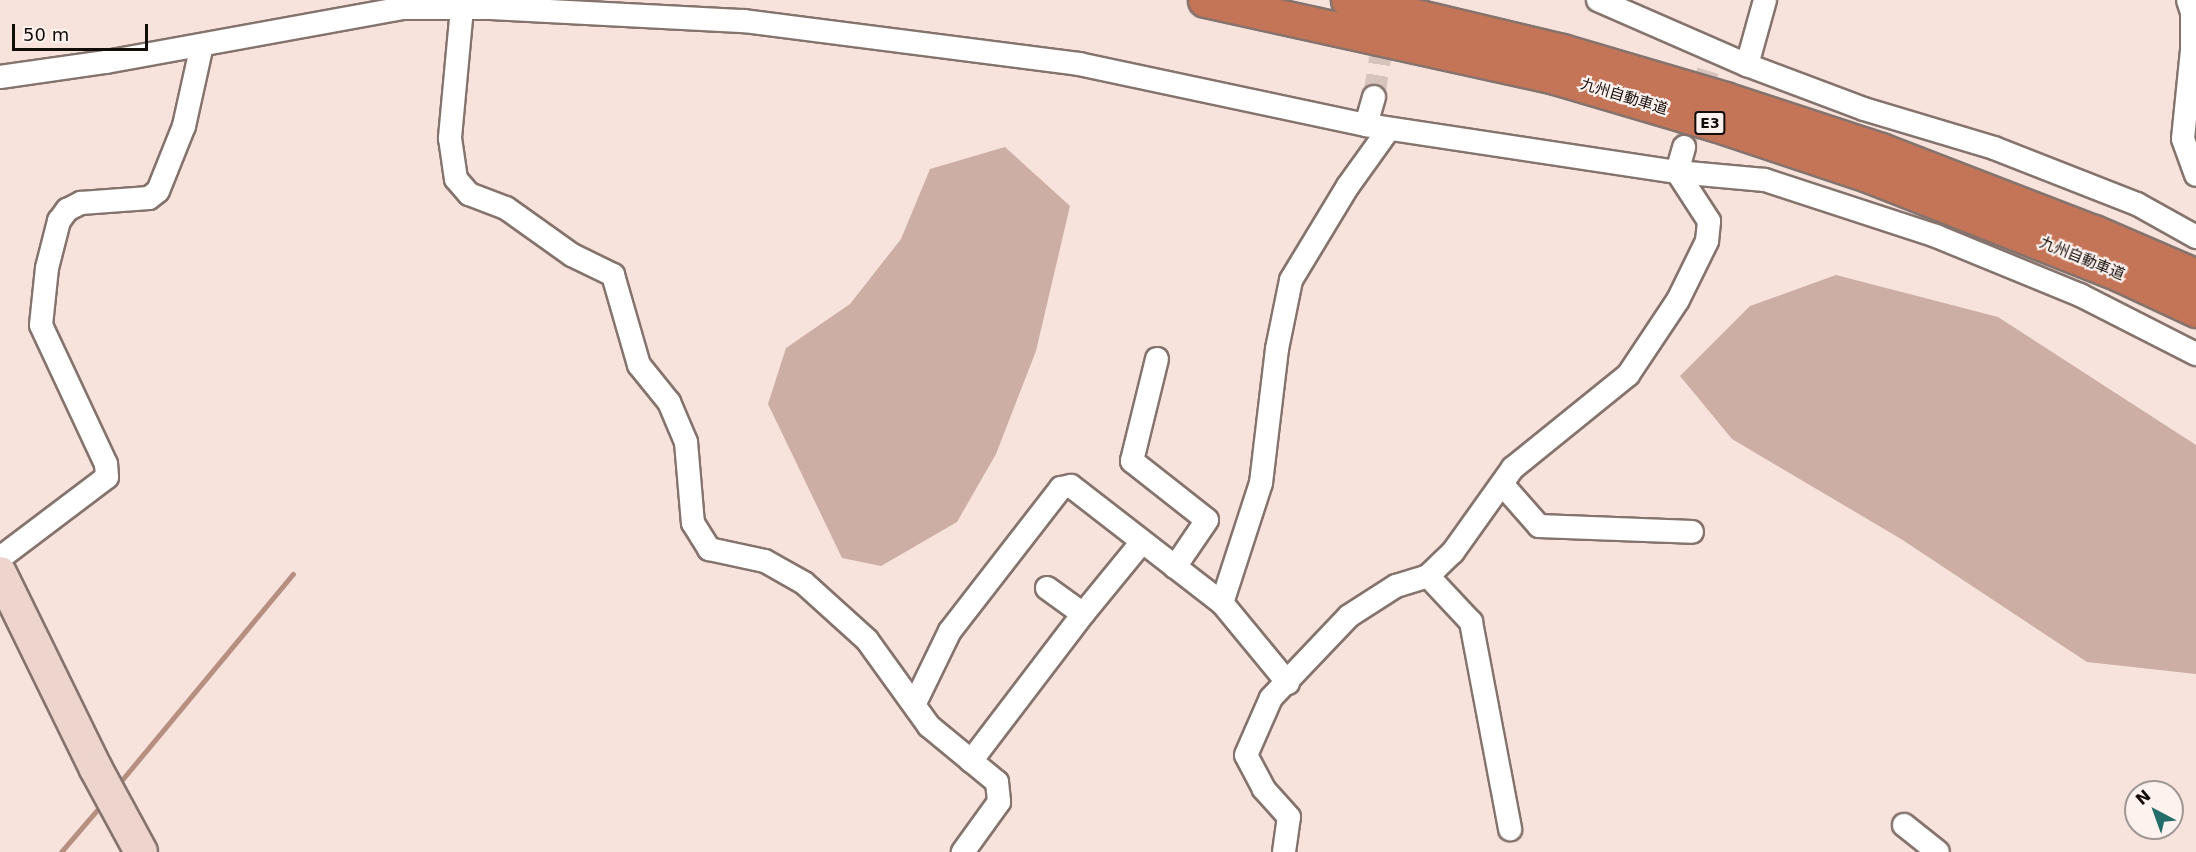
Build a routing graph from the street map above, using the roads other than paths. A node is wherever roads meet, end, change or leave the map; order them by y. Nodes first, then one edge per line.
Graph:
1 (1205, 0) edge
2 (1348, 0) edge
3 (1598, 0) edge
4 (1765, 0) edge
5 (2188, 0) edge
6 (462, 8) junction
7 (202, 45) junction
8 (1747, 65) junction
9 (0, 77) edge
10 (1374, 97) tunnel mouth
11 (1366, 125) junction
12 (1389, 129) junction
13 (1684, 147) tunnel mouth
14 (1677, 172) junction
15 (2196, 175) edge
16 (2196, 237) edge
17 (2196, 276) edge
18 (2196, 310) edge
19 (2196, 354) edge
20 (1157, 359) dead end
21 (1502, 484) junction
22 (1692, 532) dead end
23 (1142, 542) junction
24 (0, 558) edge
25 (1175, 567) junction
26 (0, 573) edge
27 (1428, 576) junction
28 (1047, 588) dead end
29 (1221, 603) junction
30 (1083, 614) junction
31 (1288, 683) junction
32 (915, 703) junction
33 (971, 761) junction
34 (1904, 825) dead end
35 (1510, 829) dead end
36 (967, 851) edge
37 (141, 852) edge
38 (1284, 852) edge
39 (1938, 852) edge

1 - 18 highway, 九州自動車道 / E3
2 - 17 highway, 九州自動車道 / E3
3 - 8 street
4 - 8 street
5 - 15 street
6 - 7 street
6 - 11 street
6 - 32 street
7 - 9 street
7 - 24 street
8 - 16 street
10 - 11 street
11 - 12 street
12 - 14 street
12 - 29 street
13 - 14 street
14 - 19 street
14 - 21 street
20 - 25 street
21 - 22 street
21 - 27 street
23 - 25 street
23 - 30 street
23 - 32 street
25 - 29 street
26 - 37 street
27 - 31 street
27 - 35 street
28 - 30 street
29 - 31 street
30 - 33 street
31 - 38 street
32 - 33 street
33 - 36 street
34 - 39 street

